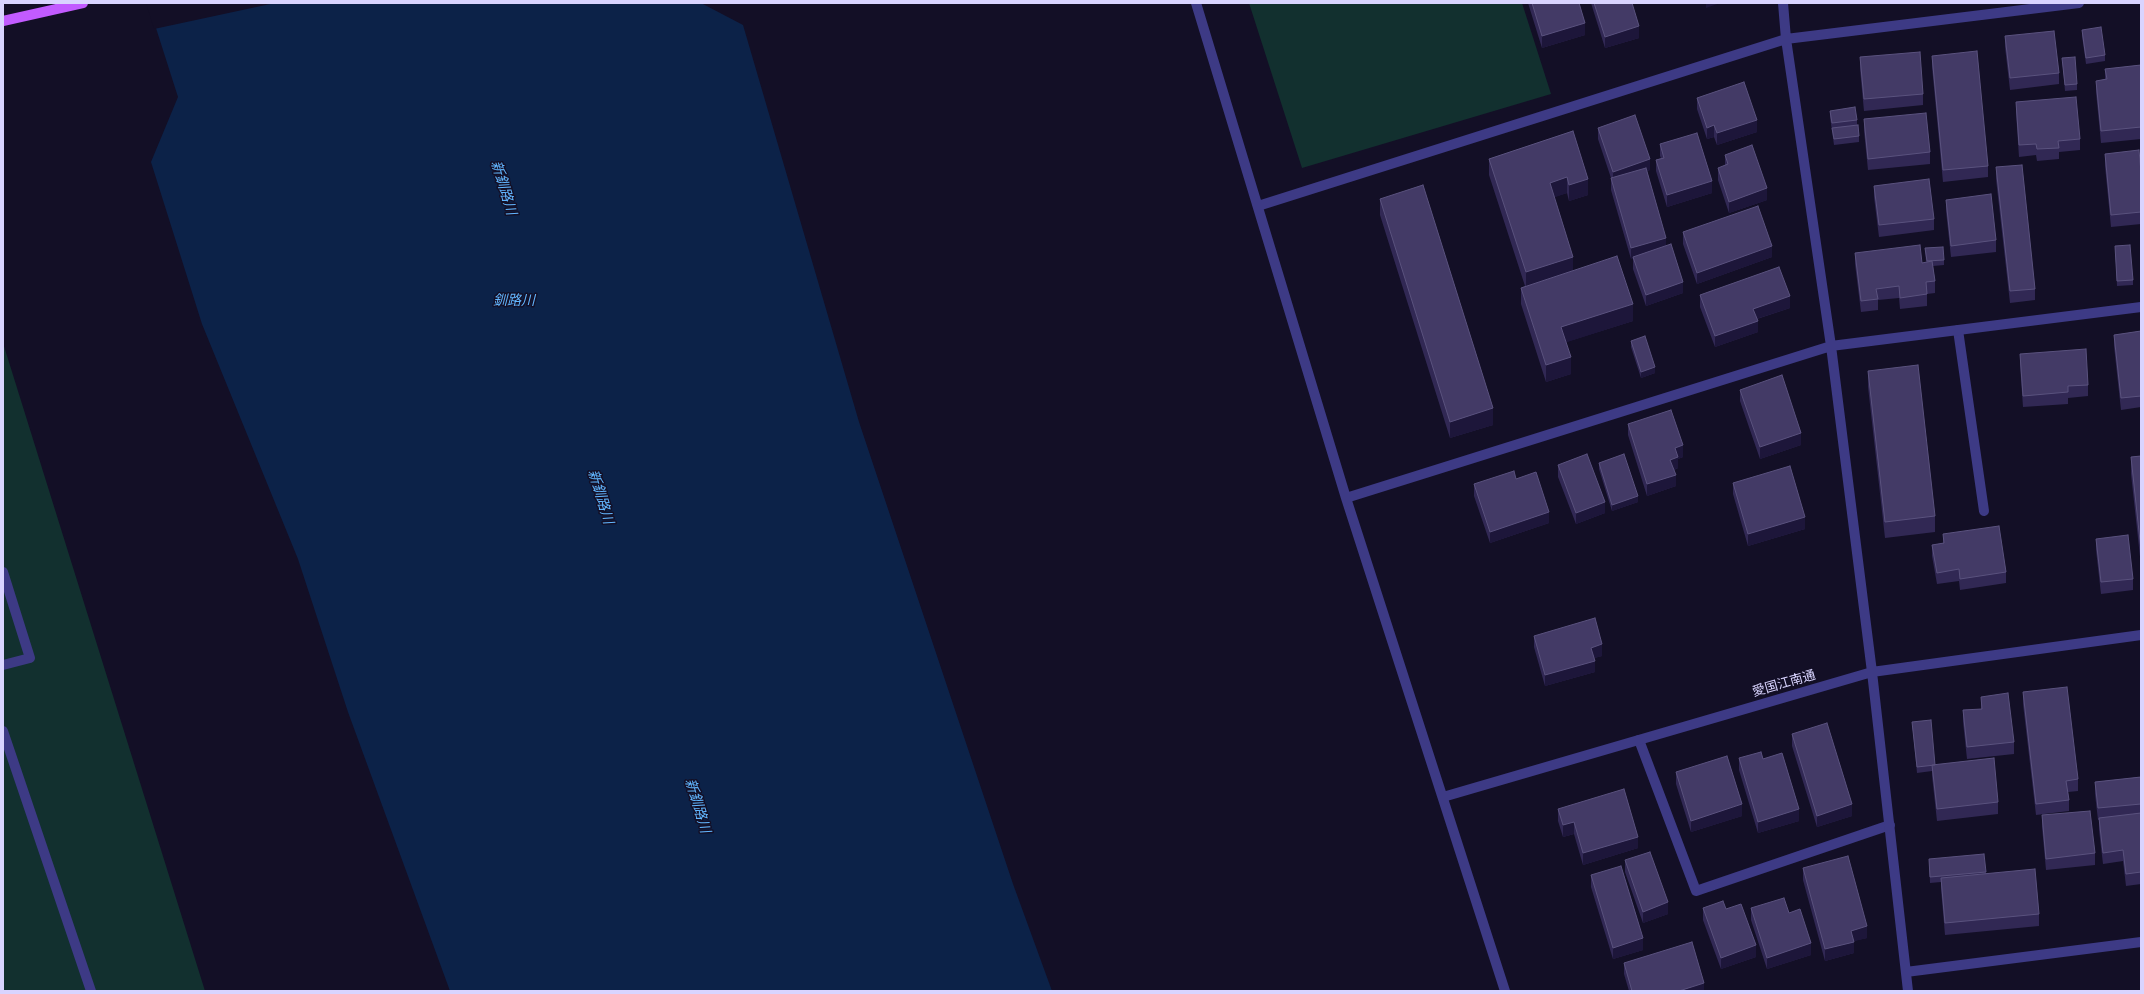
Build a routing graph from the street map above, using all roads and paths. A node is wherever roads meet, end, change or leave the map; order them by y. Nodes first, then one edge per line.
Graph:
1 (83, 3) edge
2 (1196, 3) edge
3 (1783, 3) edge
4 (2079, 3) edge
5 (3, 21) edge
6 (1786, 39) junction
7 (1258, 206) junction
8 (2141, 307) edge
9 (1958, 330) junction
10 (1831, 346) junction
11 (1346, 498) junction
12 (1984, 511) dead end
13 (3, 572) edge
14 (2141, 635) edge
15 (3, 665) edge
16 (1872, 672) junction
17 (3, 731) edge
18 (1639, 740) junction
19 (1443, 797) junction
20 (1890, 825) junction
21 (2141, 942) edge
22 (1906, 972) junction
23 (91, 991) edge
24 (1505, 991) edge
25 (1908, 991) edge

1 - 5 main road
2 - 7 street
3 - 6 street
4 - 6 street
6 - 7 street
6 - 10 street
7 - 11 street
8 - 9 street
9 - 10 street
9 - 12 street
10 - 11 street
10 - 16 street
11 - 19 street
13 - 15 street
14 - 16 street, 愛国江南通
16 - 18 street, 愛国江南通
16 - 20 street
17 - 23 street
18 - 19 street, 愛国江南通
18 - 20 street
19 - 24 street
20 - 22 street
21 - 22 street
22 - 25 street

